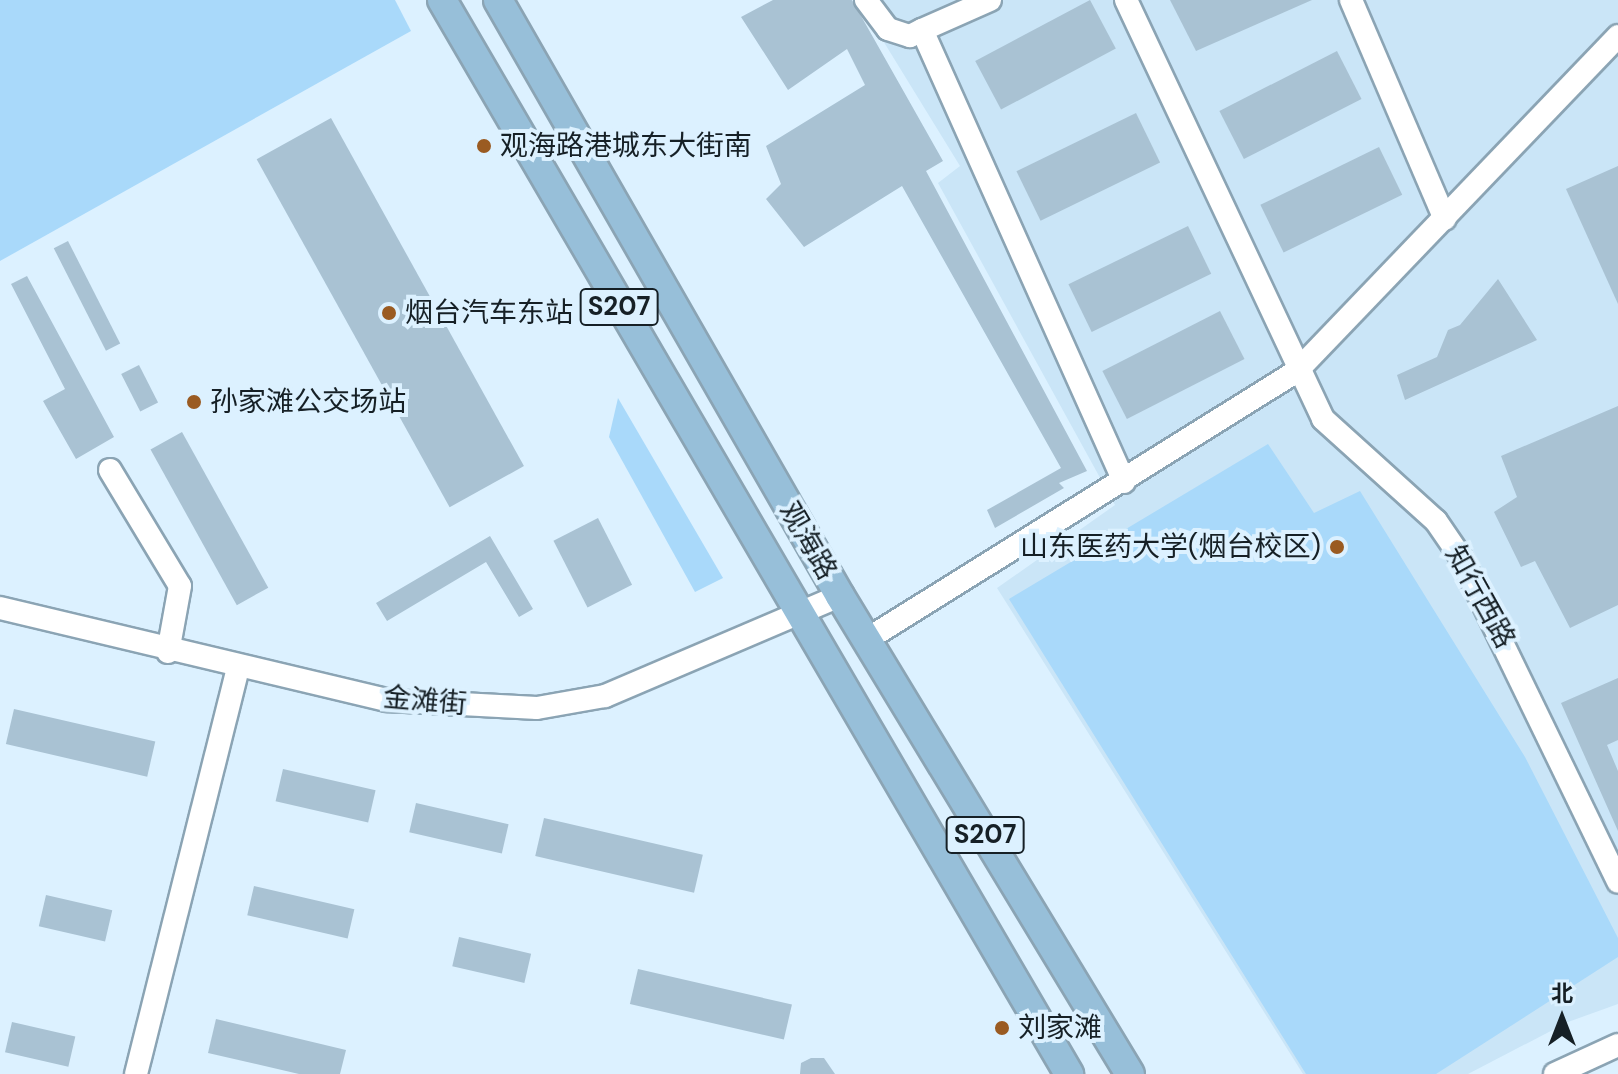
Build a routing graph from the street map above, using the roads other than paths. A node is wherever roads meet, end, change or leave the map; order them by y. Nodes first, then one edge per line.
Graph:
1 (442, 0) edge
2 (498, 0) edge
3 (866, 0) edge
4 (990, 0) edge
5 (1126, 0) edge
6 (1351, 0) edge
7 (922, 30) junction
8 (1618, 36) edge
9 (1445, 219) junction
10 (1297, 371) junction
11 (110, 470) dead end
12 (1124, 482) junction
13 (840, 596) junction
14 (0, 608) edge
15 (797, 612) junction
16 (866, 640) junction
17 (168, 652) junction
18 (238, 668) junction
19 (1612, 872) edge
20 (1618, 1045) edge
21 (136, 1074) edge
22 (1069, 1074) edge
23 (1130, 1074) edge
24 (1555, 1074) edge

1 - 15 main road, 观海路 / S207
2 - 13 main road, 观海路 / S207
3 - 7 street
4 - 7 street
5 - 10 street, 知行西路
6 - 9 street
7 - 12 street
8 - 9 street
9 - 10 street
10 - 12 street
10 - 19 street, 知行西路
11 - 17 street
12 - 16 street
13 - 15 street, 金滩街
13 - 16 main road, 观海路 / S207
14 - 17 street, 金滩街
15 - 18 street, 金滩街
15 - 22 main road, 观海路 / S207
16 - 23 main road, 观海路 / S207
17 - 18 street, 金滩街
18 - 21 street
20 - 24 street

